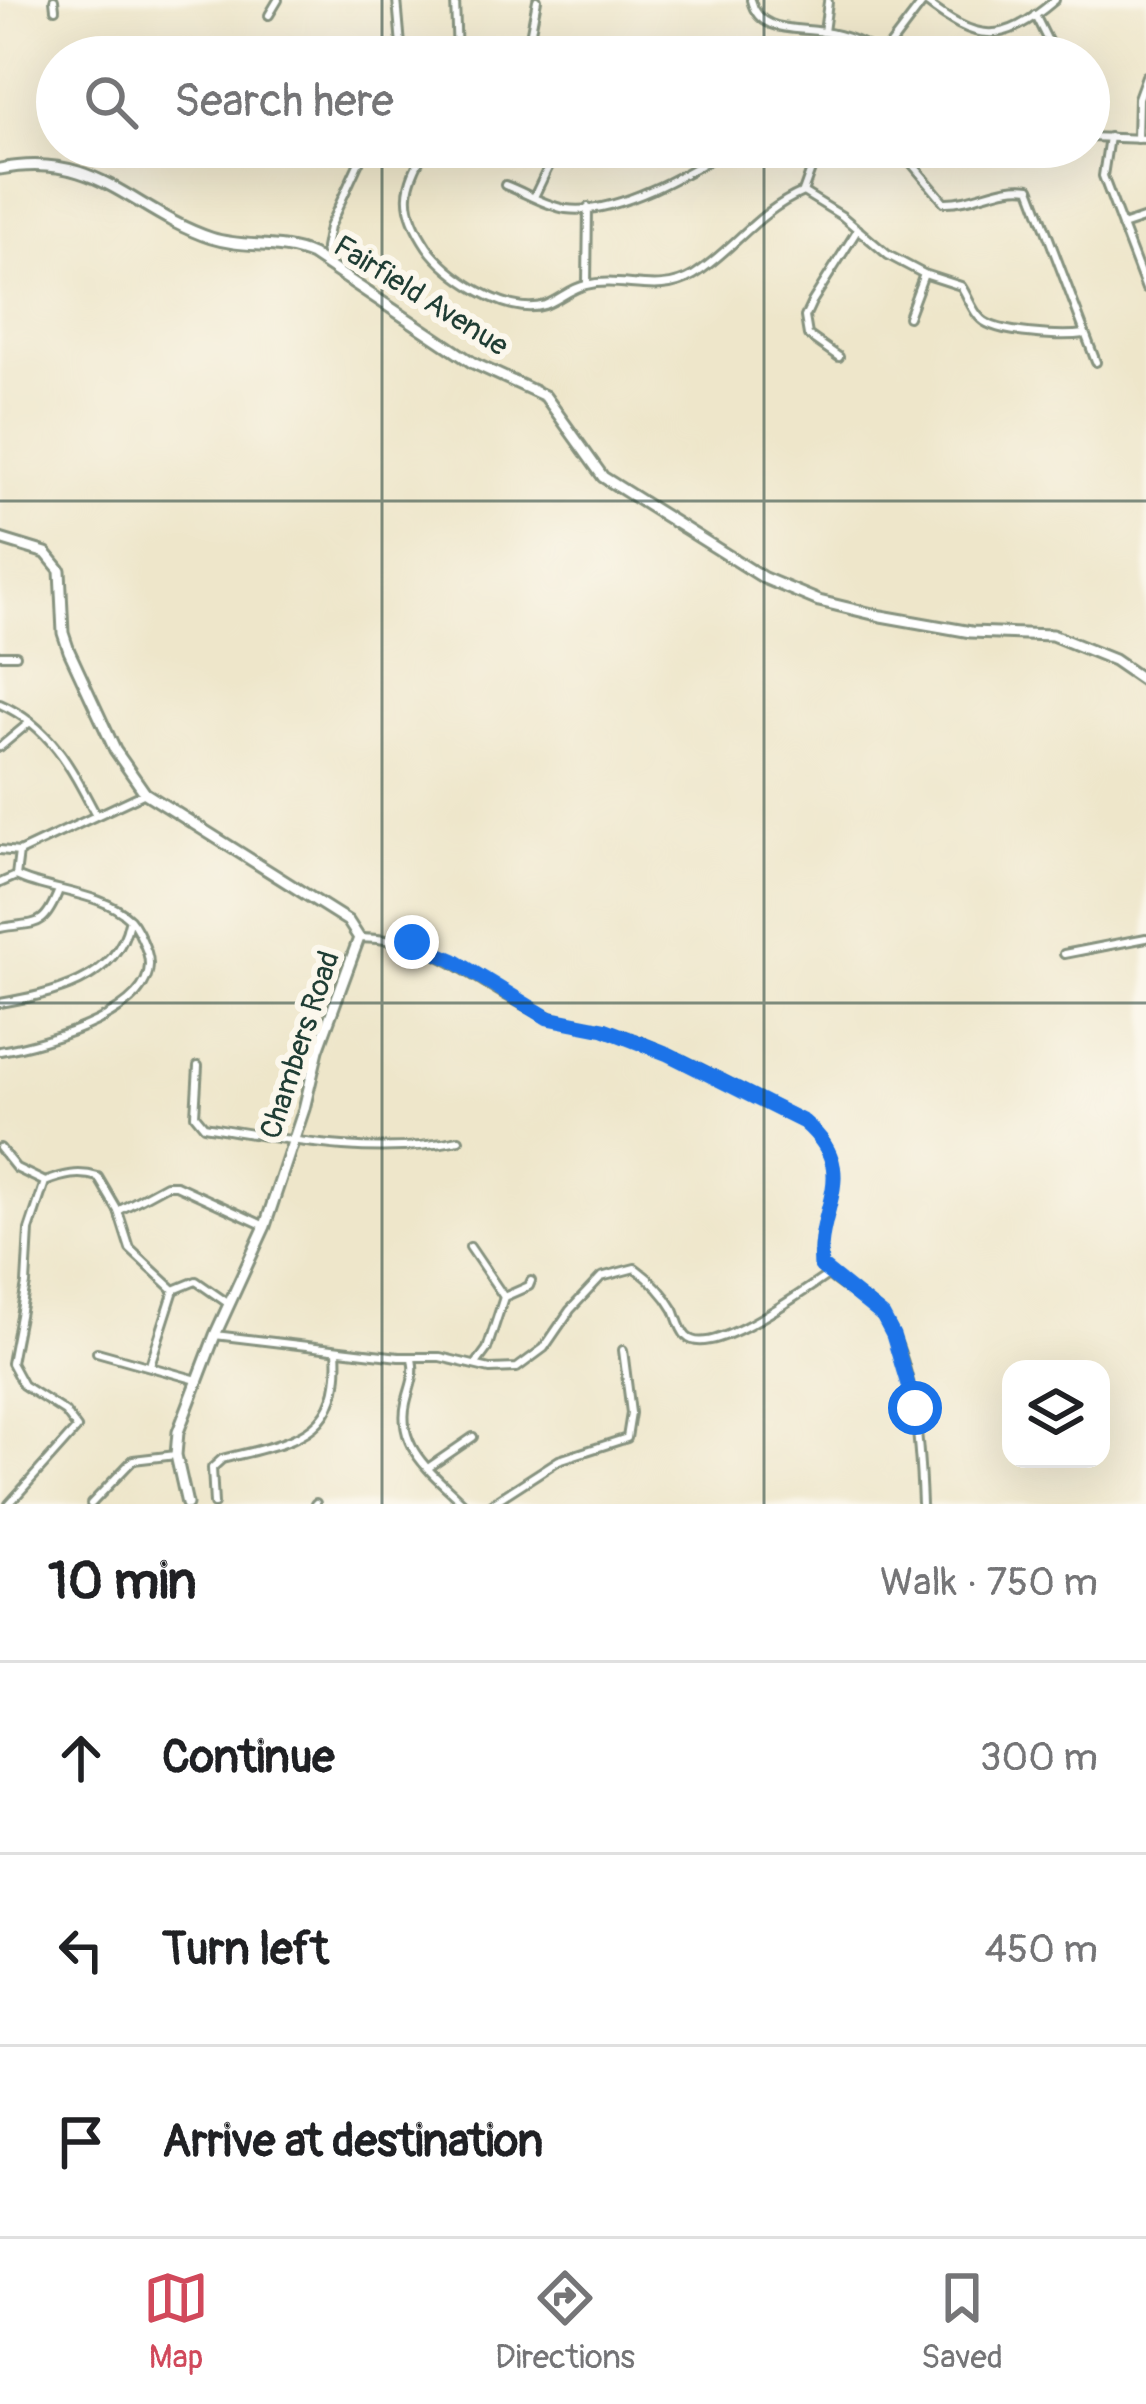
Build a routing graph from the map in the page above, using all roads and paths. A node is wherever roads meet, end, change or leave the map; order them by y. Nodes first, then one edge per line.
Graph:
1 (278, 0) edge
2 (397, 0) edge
3 (455, 0) edge
4 (536, 0) edge
5 (752, 0) edge
6 (1055, 0) edge
7 (924, 1) edge
8 (828, 2) edge
9 (269, 15) dead end
10 (1035, 15) junction
11 (824, 32) junction
12 (400, 36) edge
13 (456, 36) edge
14 (530, 36) edge
15 (841, 36) edge
16 (899, 36) edge
17 (1046, 36) edge
18 (1146, 76) edge
19 (1110, 137) edge
20 (1142, 139) edge
21 (36, 167) edge
22 (48, 168) edge
23 (356, 168) edge
24 (415, 168) edge
25 (548, 168) edge
26 (697, 168) edge
27 (811, 168) edge
28 (916, 168) edge
29 (1104, 168) edge
30 (0, 169) edge
31 (505, 184) dead end
32 (802, 192) junction
33 (534, 197) junction
34 (588, 207) junction
35 (1146, 218) edge
36 (1122, 226) junction
37 (858, 230) junction
38 (328, 265) junction
39 (924, 274) junction
40 (587, 284) junction
41 (1146, 289) edge
42 (908, 317) dead end
43 (1084, 334) junction
44 (839, 357) dead end
45 (1096, 362) dead end
46 (0, 539) edge
47 (16, 655) dead end
48 (0, 656) edge
49 (1146, 682) edge
50 (0, 704) edge
51 (30, 722) junction
52 (0, 747) edge
53 (145, 793) junction
54 (95, 813) junction
55 (0, 850) edge
56 (19, 852) junction
57 (16, 876) junction
58 (0, 883) edge
59 (59, 890) junction
60 (129, 918) junction
61 (0, 928) edge
62 (359, 938) junction
63 (1146, 938) edge
64 (1064, 954) dead end
65 (0, 1003) edge
66 (0, 1051) edge
67 (198, 1066) dead end
68 (458, 1140) dead end
69 (294, 1141) junction
70 (0, 1148) edge
71 (45, 1181) junction
72 (118, 1211) junction
73 (265, 1226) junction
74 (470, 1247) dead end
75 (828, 1275) junction
76 (531, 1281) dead end
77 (174, 1290) junction
78 (504, 1297) junction
79 (229, 1304) junction
80 (215, 1335) junction
81 (337, 1350) junction
82 (623, 1350) dead end
83 (98, 1352) dead end
84 (412, 1358) junction
85 (476, 1364) junction
86 (149, 1365) junction
87 (197, 1380) junction
88 (473, 1437) dead end
89 (176, 1455) junction
90 (428, 1468) junction
91 (9, 1504) edge
92 (91, 1504) edge
93 (187, 1504) edge
94 (214, 1504) edge
95 (464, 1504) edge
96 (491, 1504) edge
97 (922, 1504) edge

1 - 9 street
2 - 12 street
3 - 13 street
4 - 14 street
5 - 11 street
6 - 10 street
7 - 10 street
7 - 16 street
8 - 11 street
10 - 17 street
11 - 15 street
18 - 20 street
19 - 20 street
21 - 30 street, Fairfield Avenue
22 - 38 street, Fairfield Avenue
23 - 38 street
24 - 40 street
25 - 33 street
26 - 34 street
27 - 32 street
28 - 43 street
29 - 36 street
31 - 33 street
32 - 37 street
32 - 40 street
33 - 34 street
34 - 40 street
35 - 36 street
36 - 41 street
37 - 39 street
37 - 44 street
38 - 49 street, Fairfield Avenue
39 - 42 street
39 - 43 street
43 - 45 street
46 - 53 street, Chambers Road
47 - 48 street
50 - 51 street
51 - 52 street
51 - 54 street
53 - 54 street
53 - 62 street, Chambers Road
54 - 56 street
55 - 56 street
56 - 57 street
57 - 58 street
57 - 59 street
59 - 60 street
59 - 61 street
60 - 65 street
60 - 66 street
62 - 69 street, Chambers Road
62 - 75 street
63 - 64 street
67 - 69 street
68 - 69 street
69 - 73 street, Chambers Road
70 - 71 street
71 - 72 street
71 - 91 street
72 - 73 street
72 - 77 street
73 - 79 street, Chambers Road
74 - 78 street
75 - 85 street
75 - 97 street
76 - 78 street
77 - 79 street
77 - 86 street
78 - 85 street
79 - 80 street, Chambers Road
80 - 81 street
80 - 87 street, Chambers Road
81 - 84 street
81 - 94 street
82 - 96 street
83 - 86 street
84 - 85 street
84 - 90 street
86 - 87 street
87 - 89 street, Chambers Road
88 - 90 street
89 - 92 street
89 - 93 street, Chambers Road
90 - 95 street

